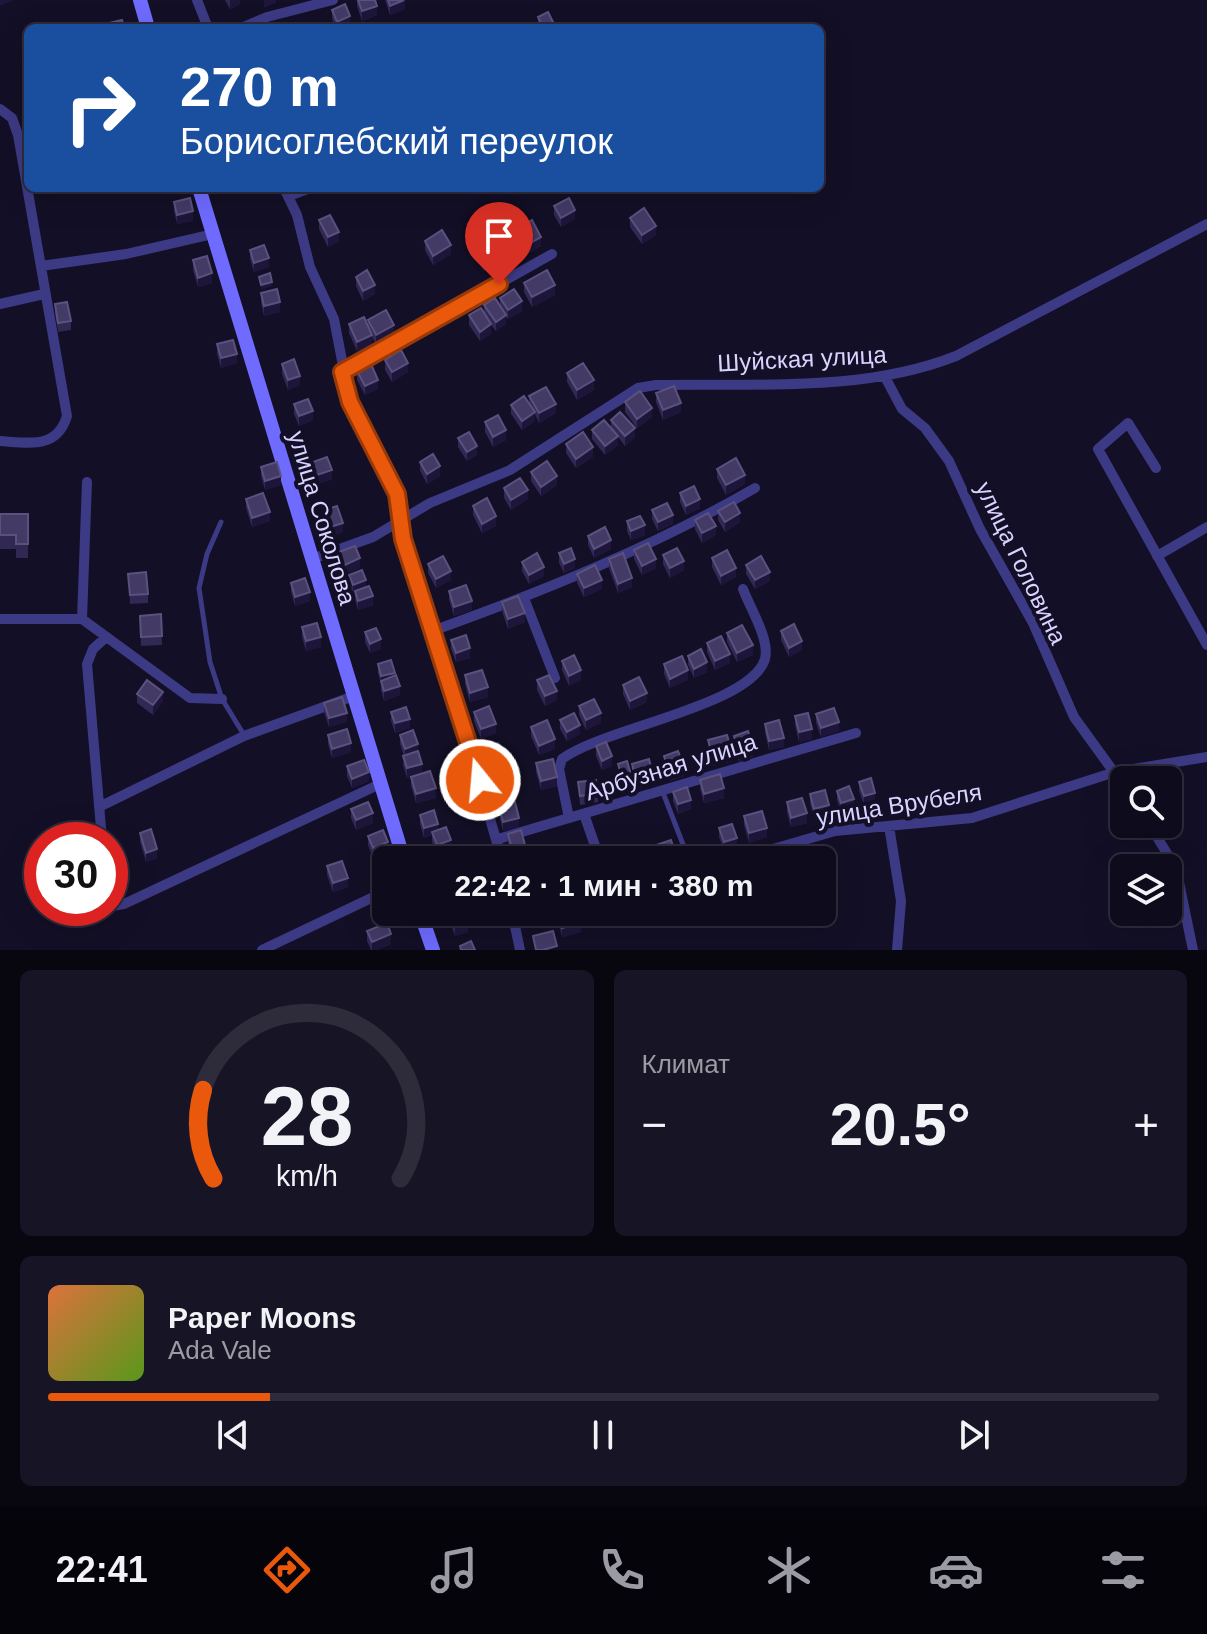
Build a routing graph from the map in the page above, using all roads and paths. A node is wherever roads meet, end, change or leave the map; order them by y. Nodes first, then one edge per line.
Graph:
1 (140, 0) edge
2 (197, 0) edge
3 (333, 0) edge
4 (147, 24) edge
5 (206, 24) edge
6 (250, 24) edge
7 (0, 109) edge
8 (24, 169) edge
9 (28, 192) edge
10 (200, 192) edge
11 (286, 192) edge
12 (1207, 224) edge
13 (213, 234) junction
14 (552, 254) dead end
15 (41, 266) junction
16 (44, 294) junction
17 (0, 304) edge
18 (342, 372) junction
19 (885, 377) junction
20 (0, 441) edge
21 (1156, 468) dead end
22 (87, 482) dead end
23 (755, 488) dead end
24 (221, 522) dead end
25 (400, 523) junction
26 (1207, 527) edge
27 (1157, 556) junction
28 (312, 559) junction
29 (743, 589) dead end
30 (524, 598) junction
31 (0, 619) edge
32 (82, 619) junction
33 (435, 630) junction
34 (105, 638) junction
35 (1207, 645) edge
36 (555, 678) dead end
37 (354, 696) junction
38 (222, 699) junction
39 (856, 733) dead end
40 (244, 736) junction
41 (1207, 757) edge
42 (1111, 766) edge
43 (1152, 766) edge
44 (1110, 774) edge
45 (380, 784) junction
46 (662, 790) junction
47 (99, 807) junction
48 (584, 814) junction
49 (569, 818) junction
50 (100, 822) edge
51 (889, 826) junction
52 (1158, 838) edge
53 (498, 839) junction
54 (400, 846) edge
55 (499, 846) edge
56 (595, 846) edge
57 (684, 846) edge
58 (783, 846) edge
59 (372, 898) edge
60 (128, 902) edge
61 (425, 926) edge
62 (515, 926) edge
63 (262, 950) edge
64 (433, 950) edge
65 (520, 950) edge
66 (897, 950) edge
67 (1193, 950) edge

1 - 4 main road
2 - 5 street
3 - 6 street
7 - 8 street
9 - 15 street
10 - 13 main road, улица Соколова
11 - 18 street
12 - 19 street, Шуйская улица
13 - 15 street
13 - 28 main road, улица Соколова
14 - 18 street
15 - 16 street
16 - 17 street
16 - 20 street
18 - 25 street
19 - 25 street, Шуйская улица
19 - 42 street, улица Головина
21 - 27 street
22 - 32 street
23 - 30 street
24 - 38 lane
25 - 28 street, Шуйская улица
25 - 33 street
26 - 27 street
27 - 35 street
28 - 37 main road, улица Соколова
29 - 49 street
30 - 33 street
30 - 36 street
31 - 32 street
32 - 34 street
33 - 53 street
34 - 38 street
34 - 47 street
37 - 40 street
37 - 45 main road, улица Соколова
38 - 40 lane
39 - 46 street, Арбузная улица
40 - 47 street
41 - 43 street, улица Врубеля
44 - 51 street, улица Врубеля
45 - 54 main road, улица Соколова
45 - 60 street
46 - 48 street, Арбузная улица
46 - 57 lane
47 - 50 street
48 - 49 street, Арбузная улица
48 - 56 street
49 - 53 street, Арбузная улица
51 - 58 street, улица Врубеля
51 - 66 street
52 - 67 street
53 - 55 street
59 - 63 street
61 - 64 main road
62 - 65 street

